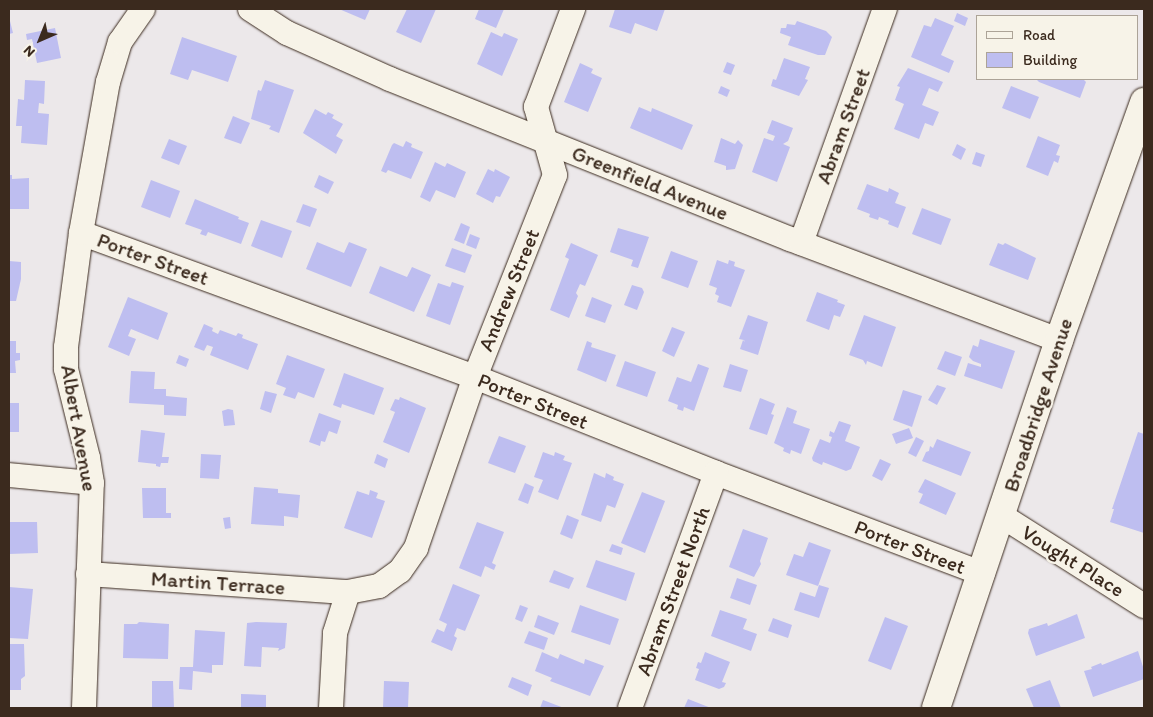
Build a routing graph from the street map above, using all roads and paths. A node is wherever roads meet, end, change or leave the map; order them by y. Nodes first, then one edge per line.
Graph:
1 (143, 9) edge
2 (250, 9) edge
3 (573, 9) edge
4 (884, 9) edge
5 (1141, 119) edge
6 (544, 141) junction
7 (81, 233) junction
8 (801, 243) junction
9 (1059, 340) junction
10 (475, 377) junction
11 (716, 474) junction
12 (9, 475) edge
13 (92, 483) junction
14 (1002, 516) junction
15 (88, 574) junction
16 (983, 574) junction
17 (348, 592) junction
18 (1144, 606) edge
19 (84, 708) edge
20 (332, 708) edge
21 (630, 708) edge
22 (936, 708) edge

1 - 7 street, Albert Avenue
2 - 6 street, Greenfield Avenue
3 - 6 street, Andrew Street
4 - 8 street, Abram Street
5 - 9 main road, Broadbridge Avenue
6 - 8 street, Greenfield Avenue
6 - 10 street, Andrew Street
7 - 10 street, Porter Street
7 - 13 street, Albert Avenue
8 - 9 street, Greenfield Avenue
9 - 14 main road, Broadbridge Avenue
10 - 11 street, Porter Street
10 - 17 street, Andrew Street
11 - 16 street, Porter Street
11 - 21 street, Abram Street North
12 - 13 street
13 - 15 street, Albert Avenue
14 - 16 main road, Broadbridge Avenue
14 - 18 street, Vought Place
15 - 17 street, Martin Terrace
15 - 19 street, Albert Avenue
16 - 22 main road, Broadbridge Avenue
17 - 20 street

